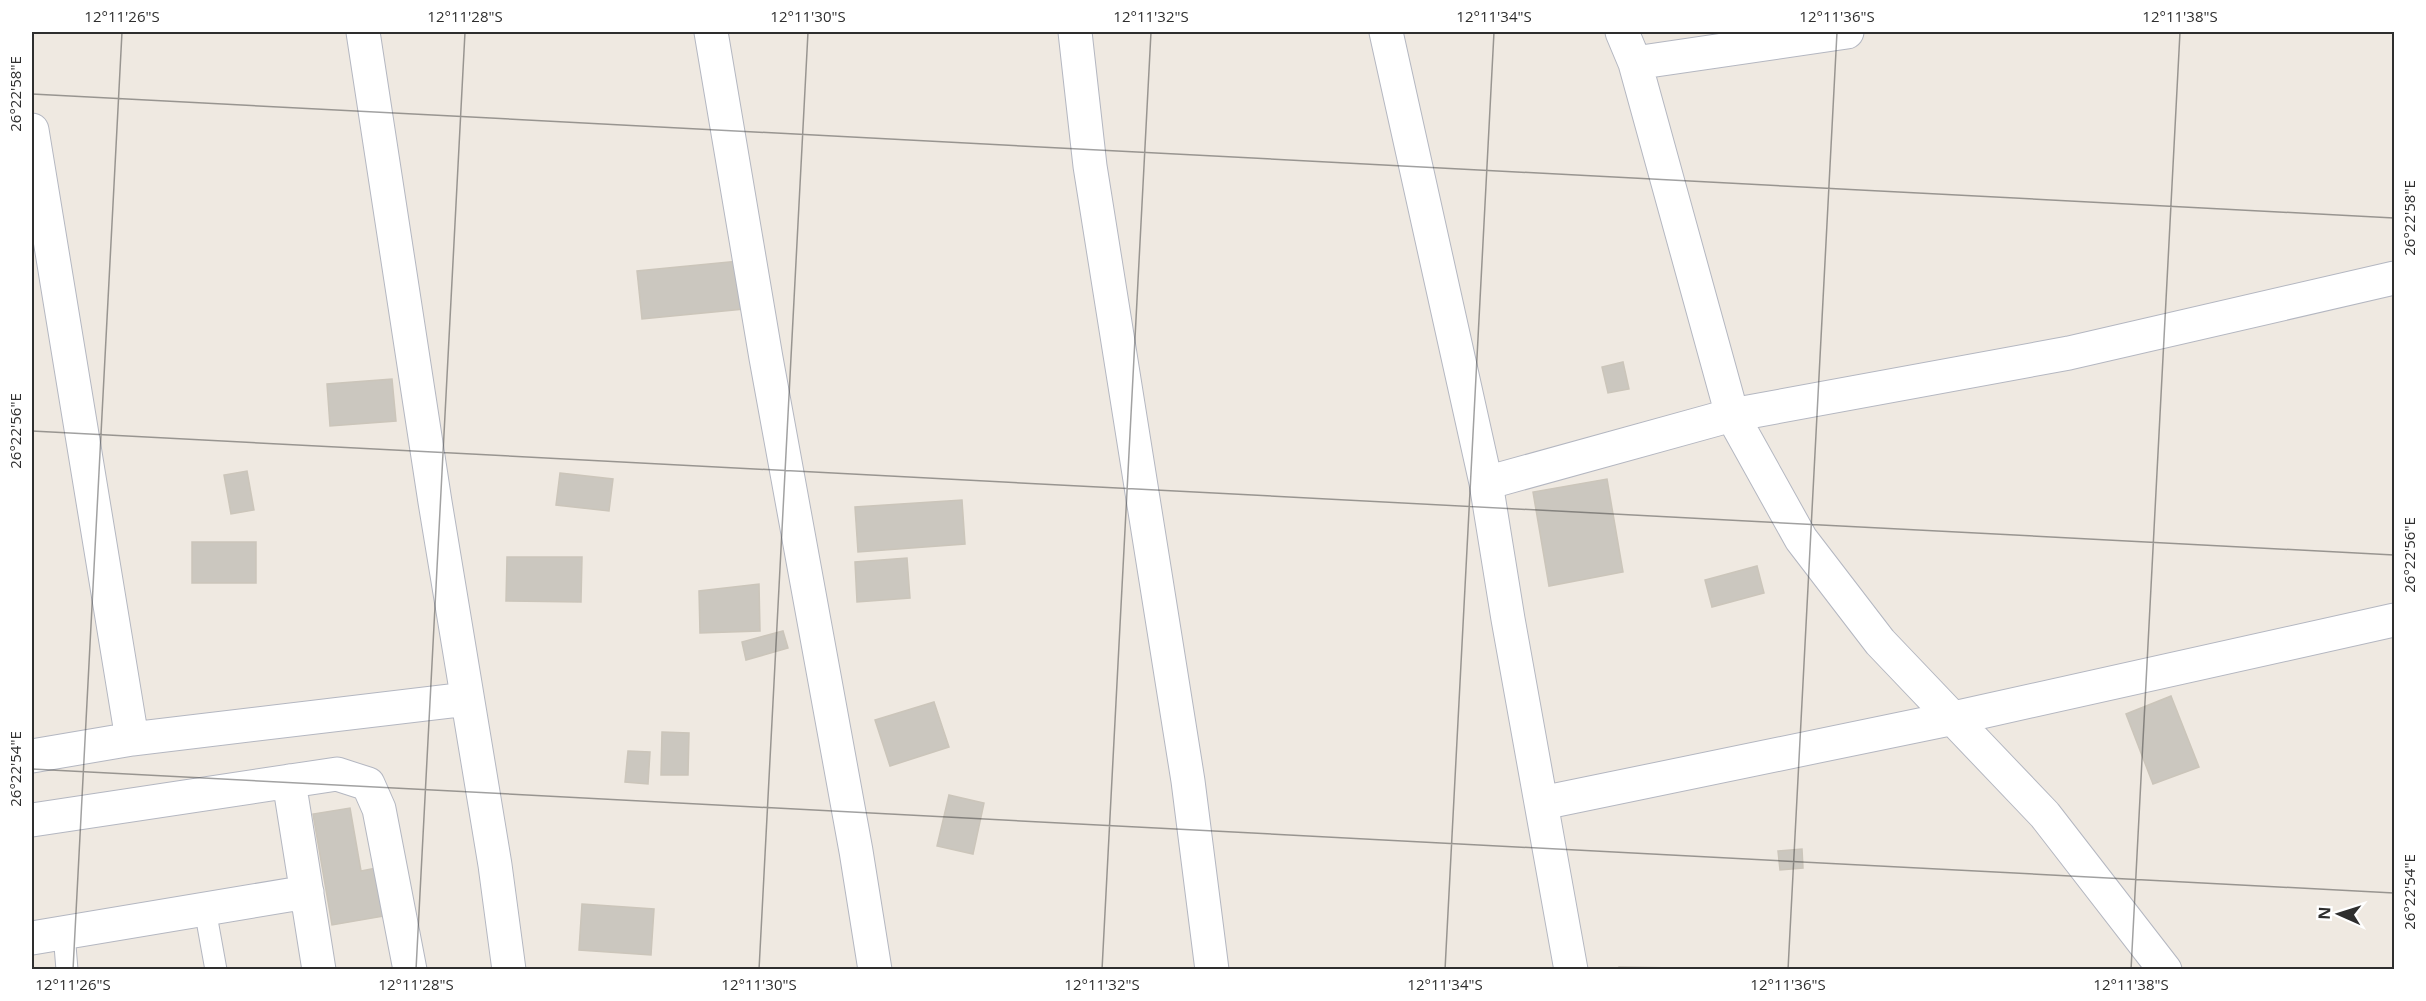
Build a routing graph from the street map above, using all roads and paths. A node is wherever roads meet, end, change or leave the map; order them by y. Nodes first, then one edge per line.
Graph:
1 (363, 32) edge
2 (711, 32) edge
3 (1075, 32) edge
4 (1386, 32) edge
5 (1622, 32) edge
6 (1847, 32) edge
7 (1635, 63) junction
8 (32, 130) edge
9 (2394, 279) edge
10 (1732, 415) junction
11 (1486, 483) junction
12 (2394, 620) edge
13 (467, 699) junction
14 (1954, 718) junction
15 (132, 739) junction
16 (32, 756) edge
17 (289, 781) junction
18 (1542, 803) junction
19 (32, 820) edge
20 (307, 892) junction
21 (205, 909) junction
22 (64, 933) junction
23 (32, 939) edge
24 (67, 969) edge
25 (216, 969) edge
26 (319, 969) edge
27 (410, 969) edge
28 (509, 969) edge
29 (875, 969) edge
30 (1212, 969) edge
31 (1571, 969) edge
32 (2165, 969) edge

1 - 13 street
2 - 29 street
3 - 30 street
4 - 11 street
5 - 7 street
6 - 7 street
7 - 10 street
8 - 15 street
9 - 10 street
10 - 11 street
10 - 14 street
11 - 18 street
12 - 14 street
13 - 15 street
13 - 28 street
14 - 18 street
14 - 32 street
15 - 16 street
17 - 19 street
17 - 20 street
17 - 27 street
18 - 31 street
20 - 21 street
20 - 26 street
21 - 22 street
21 - 25 lane
22 - 23 street
22 - 24 lane

